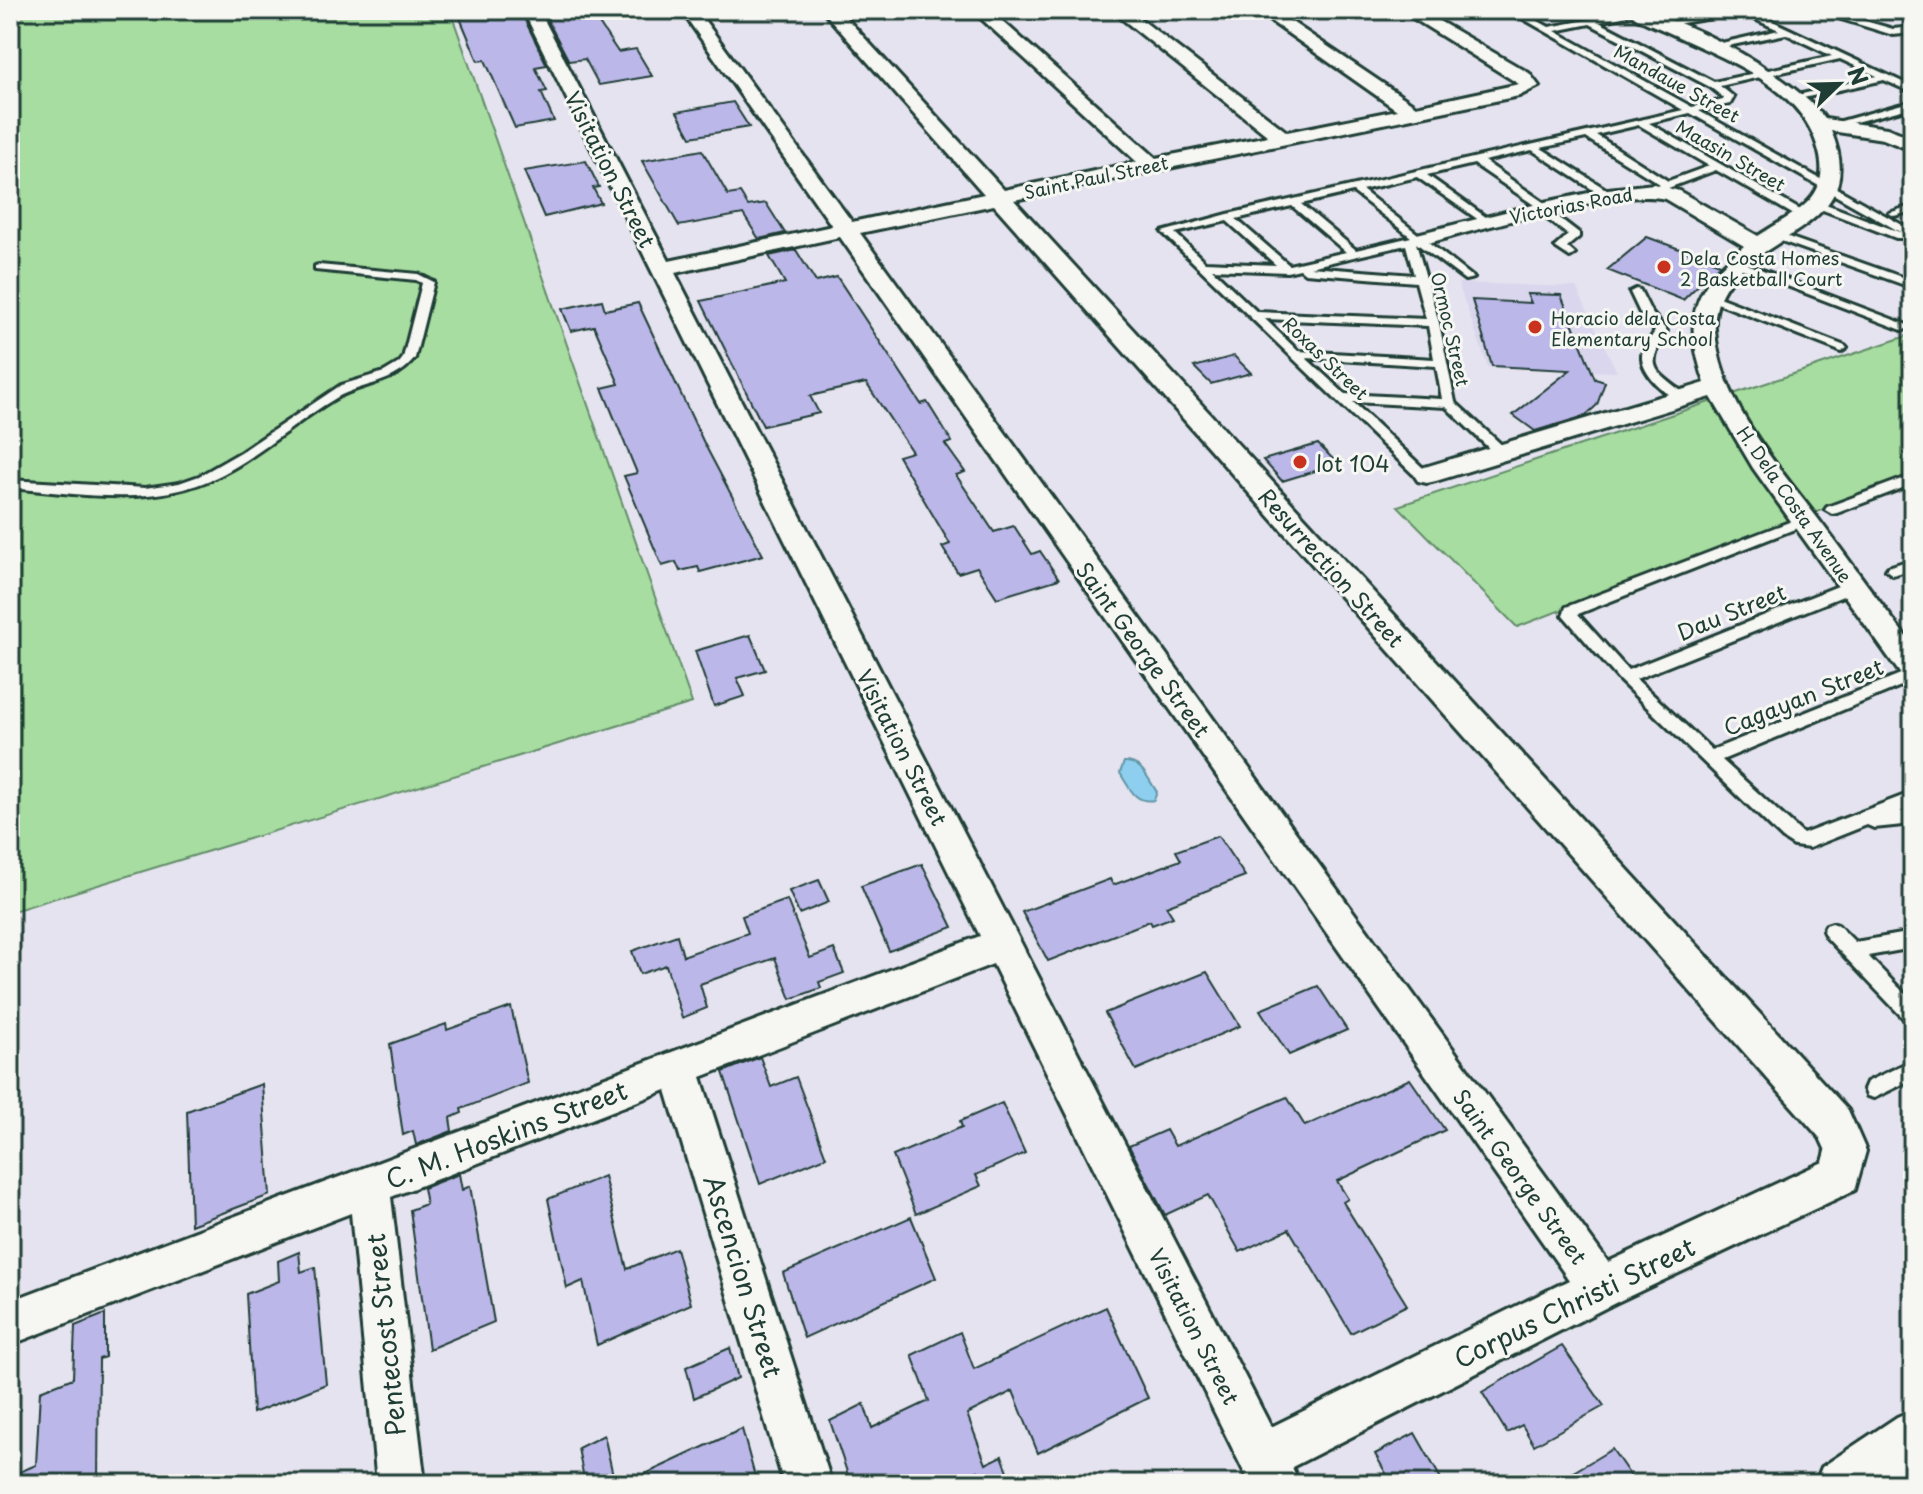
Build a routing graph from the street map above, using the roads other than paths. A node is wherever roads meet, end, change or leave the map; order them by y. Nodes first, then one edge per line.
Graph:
1 (531, 10) edge
2 (689, 10) edge
3 (830, 10) edge
4 (980, 10) edge
5 (1119, 10) edge
6 (1263, 10) edge
7 (1408, 10) edge
8 (1512, 10) edge
9 (1636, 10) edge
10 (1742, 10) edge
11 (1844, 17) dead end
12 (1592, 21) junction
13 (1664, 24) junction
14 (1548, 30) junction
15 (1913, 30) edge
16 (1788, 31) junction
17 (1711, 48) junction
18 (1842, 56) junction
19 (1762, 74) junction
20 (1885, 77) junction
21 (1713, 85) junction
22 (1913, 90) edge
23 (1797, 98) junction
24 (1913, 104) edge
25 (1692, 110) junction
26 (1412, 112) junction
27 (1640, 122) junction
28 (1826, 124) junction
29 (1587, 134) junction
30 (1284, 139) junction
31 (1909, 141) edge
32 (1533, 147) junction
33 (1475, 160) junction
34 (1152, 165) junction
35 (1718, 166) junction
36 (1418, 173) junction
37 (1660, 187) junction
38 (1354, 188) junction
39 (1608, 195) junction
40 (999, 197) junction
41 (1293, 202) junction
42 (1817, 202) junction
43 (1543, 208) junction
44 (1913, 208) edge
45 (1894, 213) dead end
46 (1228, 217) junction
47 (1486, 222) junction
48 (845, 230) junction
49 (1913, 238) edge
50 (1415, 240) junction
51 (1766, 240) junction
52 (1353, 253) junction
53 (1570, 254) dead end
54 (1739, 264) junction
55 (1201, 265) junction
56 (319, 268) dead end
57 (661, 269) junction
58 (1287, 269) junction
59 (1469, 278) dead end
60 (1421, 279) junction
61 (1913, 285) edge
62 (1636, 292) dead end
63 (1711, 297) junction
64 (1255, 315) junction
65 (1433, 323) junction
66 (1906, 328) dead end
67 (1841, 348) dead end
68 (1296, 354) junction
69 (1441, 363) junction
70 (1717, 387) junction
71 (1681, 397) junction
72 (1342, 398) junction
73 (1449, 403) junction
74 (1501, 452) junction
75 (1427, 475) joint
76 (1913, 479) edge
77 (10, 484) edge
78 (1832, 510) dead end
79 (1805, 520) junction
80 (1913, 564) edge
81 (1893, 570) dead end
82 (1853, 586) junction
83 (1913, 668) edge
84 (1913, 675) edge
85 (1625, 677) junction
86 (1710, 758) junction
87 (1913, 799) edge
88 (1913, 817) edge
89 (1856, 822) junction
90 (1832, 931) dead end
91 (1913, 940) edge
92 (1002, 944) junction
93 (1852, 951) junction
94 (1913, 1015) edge
95 (679, 1068) junction
96 (1913, 1069) edge
97 (1874, 1089) dead end
98 (1834, 1124) joint
99 (369, 1186) junction
100 (1600, 1288) junction
101 (10, 1323) edge
102 (1913, 1433) edge
103 (1268, 1471) edge
104 (401, 1484) edge
105 (808, 1484) edge
106 (1839, 1484) edge

1 - 57 street, Visitation Street
2 - 48 street, Saint George Street
3 - 40 street, Resurrection Street
4 - 34 street
5 - 30 street
6 - 26 street
7 - 26 street, Saint Paul Street
8 - 14 lane, Mandaue Street
9 - 12 lane
9 - 13 street
10 - 13 lane
10 - 16 lane
11 - 15 lane
12 - 14 lane
12 - 21 lane
13 - 17 street
14 - 25 lane, Mandaue Street
16 - 17 lane
16 - 18 lane
17 - 19 street
18 - 19 lane
18 - 20 lane
19 - 21 lane
19 - 23 street
20 - 22 lane
20 - 23 lane
21 - 25 lane
23 - 28 street
24 - 28 lane
25 - 27 lane
25 - 42 lane, Mandaue Street
26 - 30 street, Saint Paul Street
27 - 29 lane
27 - 35 lane, Maasin Street
28 - 31 street
28 - 42 street
29 - 32 lane
29 - 37 lane
30 - 34 street, Saint Paul Street
32 - 33 lane
32 - 39 lane
33 - 36 lane
33 - 43 lane
34 - 40 street, Saint Paul Street
35 - 37 lane
35 - 42 lane, Maasin Street
36 - 38 lane
36 - 47 lane
37 - 39 street, Victorias Road
37 - 51 street, Victorias Road
38 - 41 lane
38 - 50 lane
39 - 43 street, Victorias Road
40 - 48 street, Saint Paul Street
40 - 98 street, Resurrection Street
41 - 46 lane
41 - 52 lane
42 - 49 lane
42 - 49 lane
42 - 51 street
43 - 47 street, Victorias Road
43 - 53 lane
44 - 45 lane
46 - 55 lane, Roxas Street
46 - 58 lane
47 - 50 street, Victorias Road
48 - 57 street, Saint Paul Street
48 - 100 street, Saint George Street
50 - 52 lane
50 - 59 lane
50 - 60 lane, Ormoc Street
51 - 54 street
51 - 61 lane
52 - 58 lane
54 - 63 street
54 - 66 lane
55 - 58 lane
55 - 64 lane, Roxas Street
56 - 77 lane
57 - 92 street, Visitation Street
58 - 60 lane
60 - 65 lane, Ormoc Street
62 - 71 lane
63 - 67 lane
63 - 70 street, H. Dela Costa Avenue
64 - 65 lane
64 - 68 lane, Roxas Street
65 - 69 lane, Ormoc Street
68 - 69 lane
68 - 72 lane, Roxas Street
69 - 73 lane, Ormoc Street
70 - 71 street
70 - 79 street, H. Dela Costa Avenue
71 - 74 street
72 - 73 lane
72 - 75 lane, Roxas Street
73 - 74 lane, Ormoc Street
74 - 75 street
76 - 78 lane
79 - 82 street, H. Dela Costa Avenue
79 - 85 lane
80 - 81 lane
82 - 83 street, H. Dela Costa Avenue
82 - 85 lane, Dau Street
84 - 86 lane, Cagayan Street
85 - 86 lane
86 - 89 lane
87 - 89 lane
88 - 89 lane
90 - 93 lane
91 - 93 lane
92 - 95 street, C. M. Hoskins Street
92 - 103 street, Visitation Street
93 - 94 lane
95 - 99 street, C. M. Hoskins Street
95 - 105 street, Ascencion Street
96 - 97 lane
98 - 100 street, Corpus Christi Street
99 - 101 street, C. M. Hoskins Street
99 - 104 street, Pentecost Street
100 - 103 street, Corpus Christi Street
102 - 106 street

